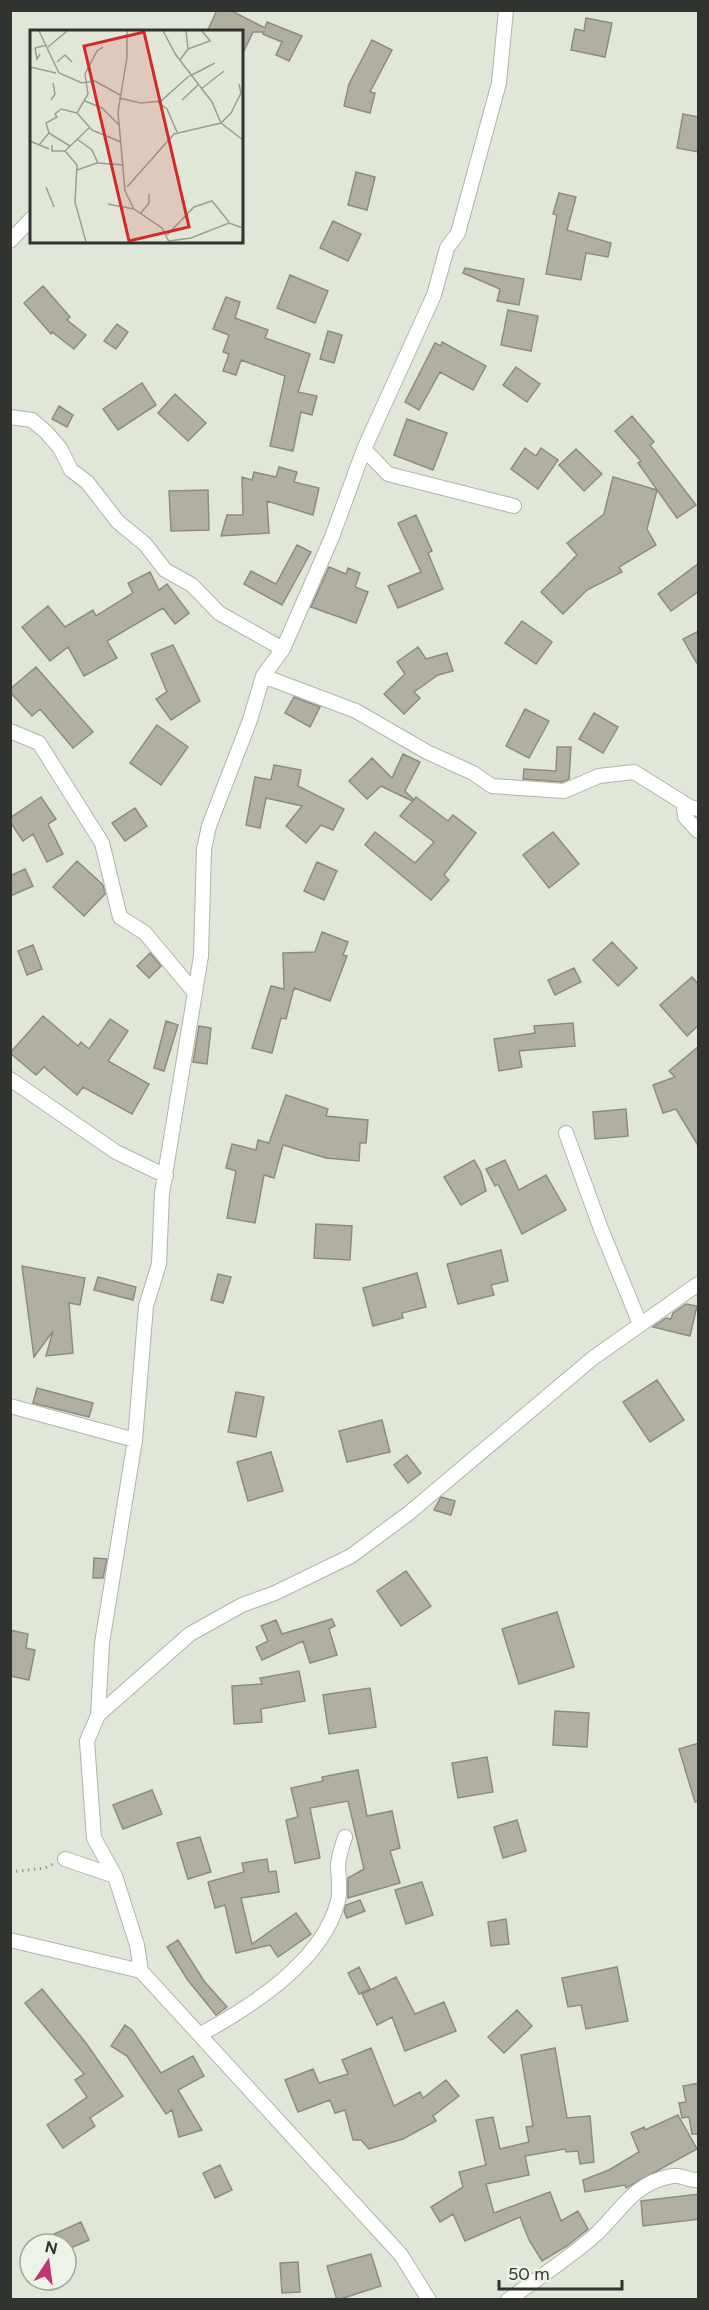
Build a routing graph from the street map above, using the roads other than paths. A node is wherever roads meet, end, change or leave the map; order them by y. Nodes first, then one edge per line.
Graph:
1 (506, 10) edge
2 (30, 220) edge
3 (10, 242) edge
4 (10, 417) edge
5 (364, 449) junction
6 (514, 506) dead end
7 (283, 649) junction
8 (263, 676) junction
9 (10, 731) edge
10 (694, 808) edge
11 (699, 831) edge
12 (195, 993) junction
13 (10, 1079) edge
14 (566, 1133) dead end
15 (166, 1176) junction
16 (699, 1284) edge
17 (640, 1324) junction
18 (10, 1406) edge
19 (135, 1440) junction
20 (98, 1716) junction
21 (345, 1837) dead end
22 (65, 1858) dead end
23 (116, 1876) junction
24 (10, 1940) edge
25 (141, 1971) junction
26 (201, 2034) junction
27 (699, 2180) edge
28 (429, 2300) edge
29 (508, 2300) edge

1 - 5 street
2 - 3 street
4 - 7 street
5 - 6 street
5 - 7 street
7 - 8 street
8 - 10 street
8 - 12 street
9 - 12 street
10 - 11 street
12 - 15 street
13 - 15 street
14 - 17 street
15 - 19 street
16 - 17 street
17 - 20 street
18 - 19 street
19 - 20 street
20 - 23 street
21 - 26 street
22 - 23 street
23 - 25 street
24 - 25 street
25 - 26 street
26 - 28 street
27 - 29 street

